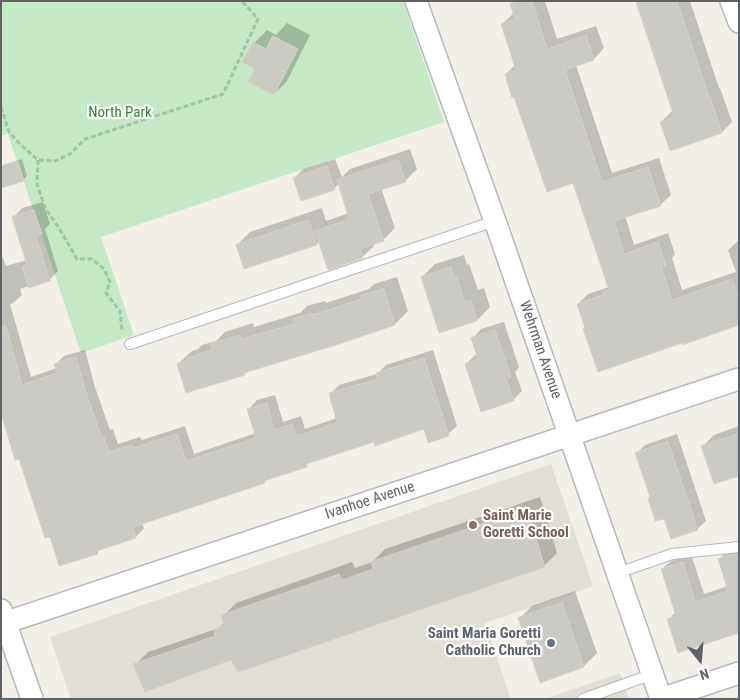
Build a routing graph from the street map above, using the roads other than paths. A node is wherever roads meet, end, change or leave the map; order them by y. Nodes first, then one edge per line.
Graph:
1 (416, 1) edge
2 (731, 1) edge
3 (739, 22) edge
4 (495, 221) junction
5 (130, 344) road end
6 (739, 379) edge
7 (570, 435) junction
8 (739, 546) edge
9 (618, 573) junction
10 (3, 619) edge
11 (739, 673) edge
12 (653, 674) junction
13 (32, 699) edge
14 (583, 699) edge
15 (661, 699) edge

1 - 4 street, Wehrman Avenue
2 - 3 street
4 - 5 lane
4 - 7 street, Wehrman Avenue
6 - 7 street, Ivanhoe Avenue
7 - 9 street, Wehrman Avenue
7 - 10 street, Ivanhoe Avenue
8 - 9 lane
9 - 12 street, Wehrman Avenue
10 - 13 street
11 - 15 street
12 - 14 lane
12 - 15 street, Wehrman Avenue

